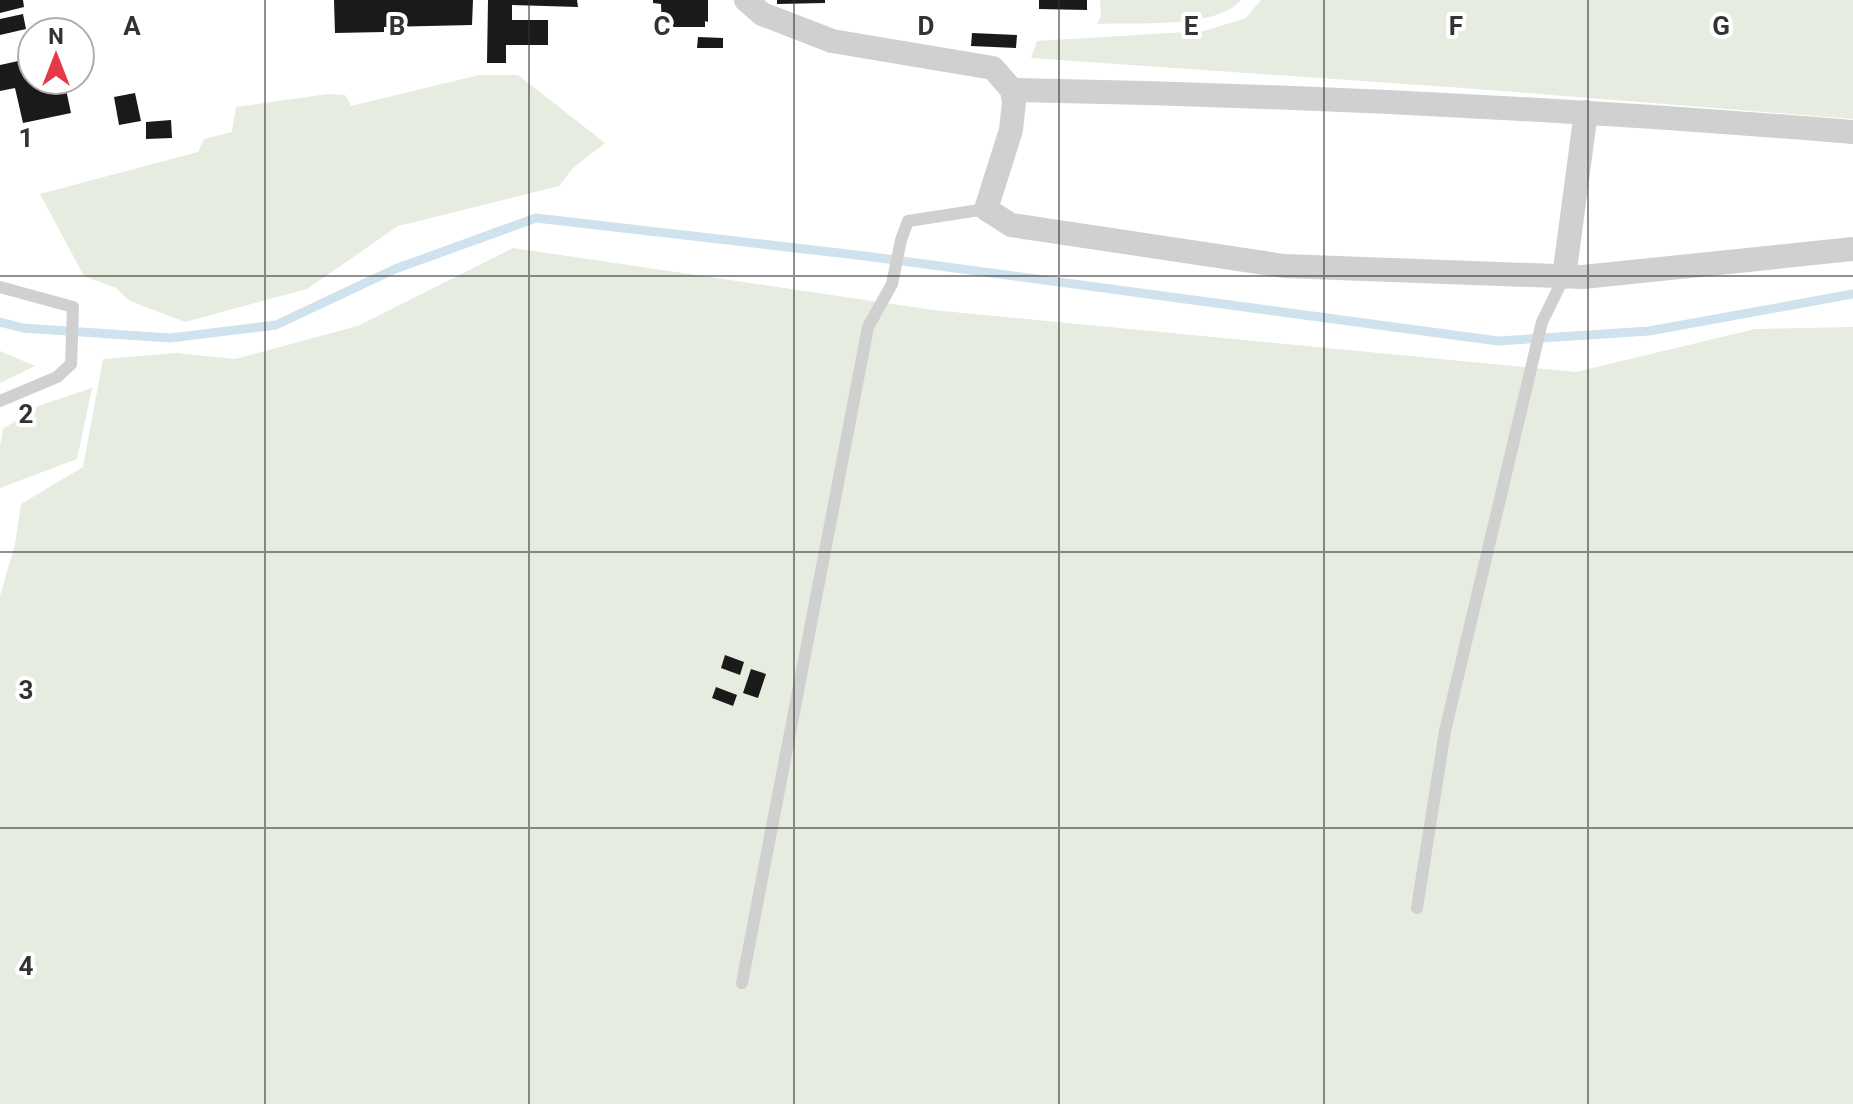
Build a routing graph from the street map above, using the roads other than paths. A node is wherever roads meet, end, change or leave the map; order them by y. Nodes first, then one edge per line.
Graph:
1 (746, 0) edge
2 (1012, 90) junction
3 (1586, 112) junction
4 (1853, 132) edge
5 (986, 209) junction
6 (1853, 249) edge
7 (1564, 277) junction
8 (0, 287) edge
9 (0, 401) edge
10 (1417, 908) dead end
11 (742, 983) dead end

1 - 2 street
2 - 3 street
2 - 5 street
3 - 4 street
3 - 7 street
5 - 7 street
5 - 11 lane
6 - 7 street
7 - 10 lane
8 - 9 lane

